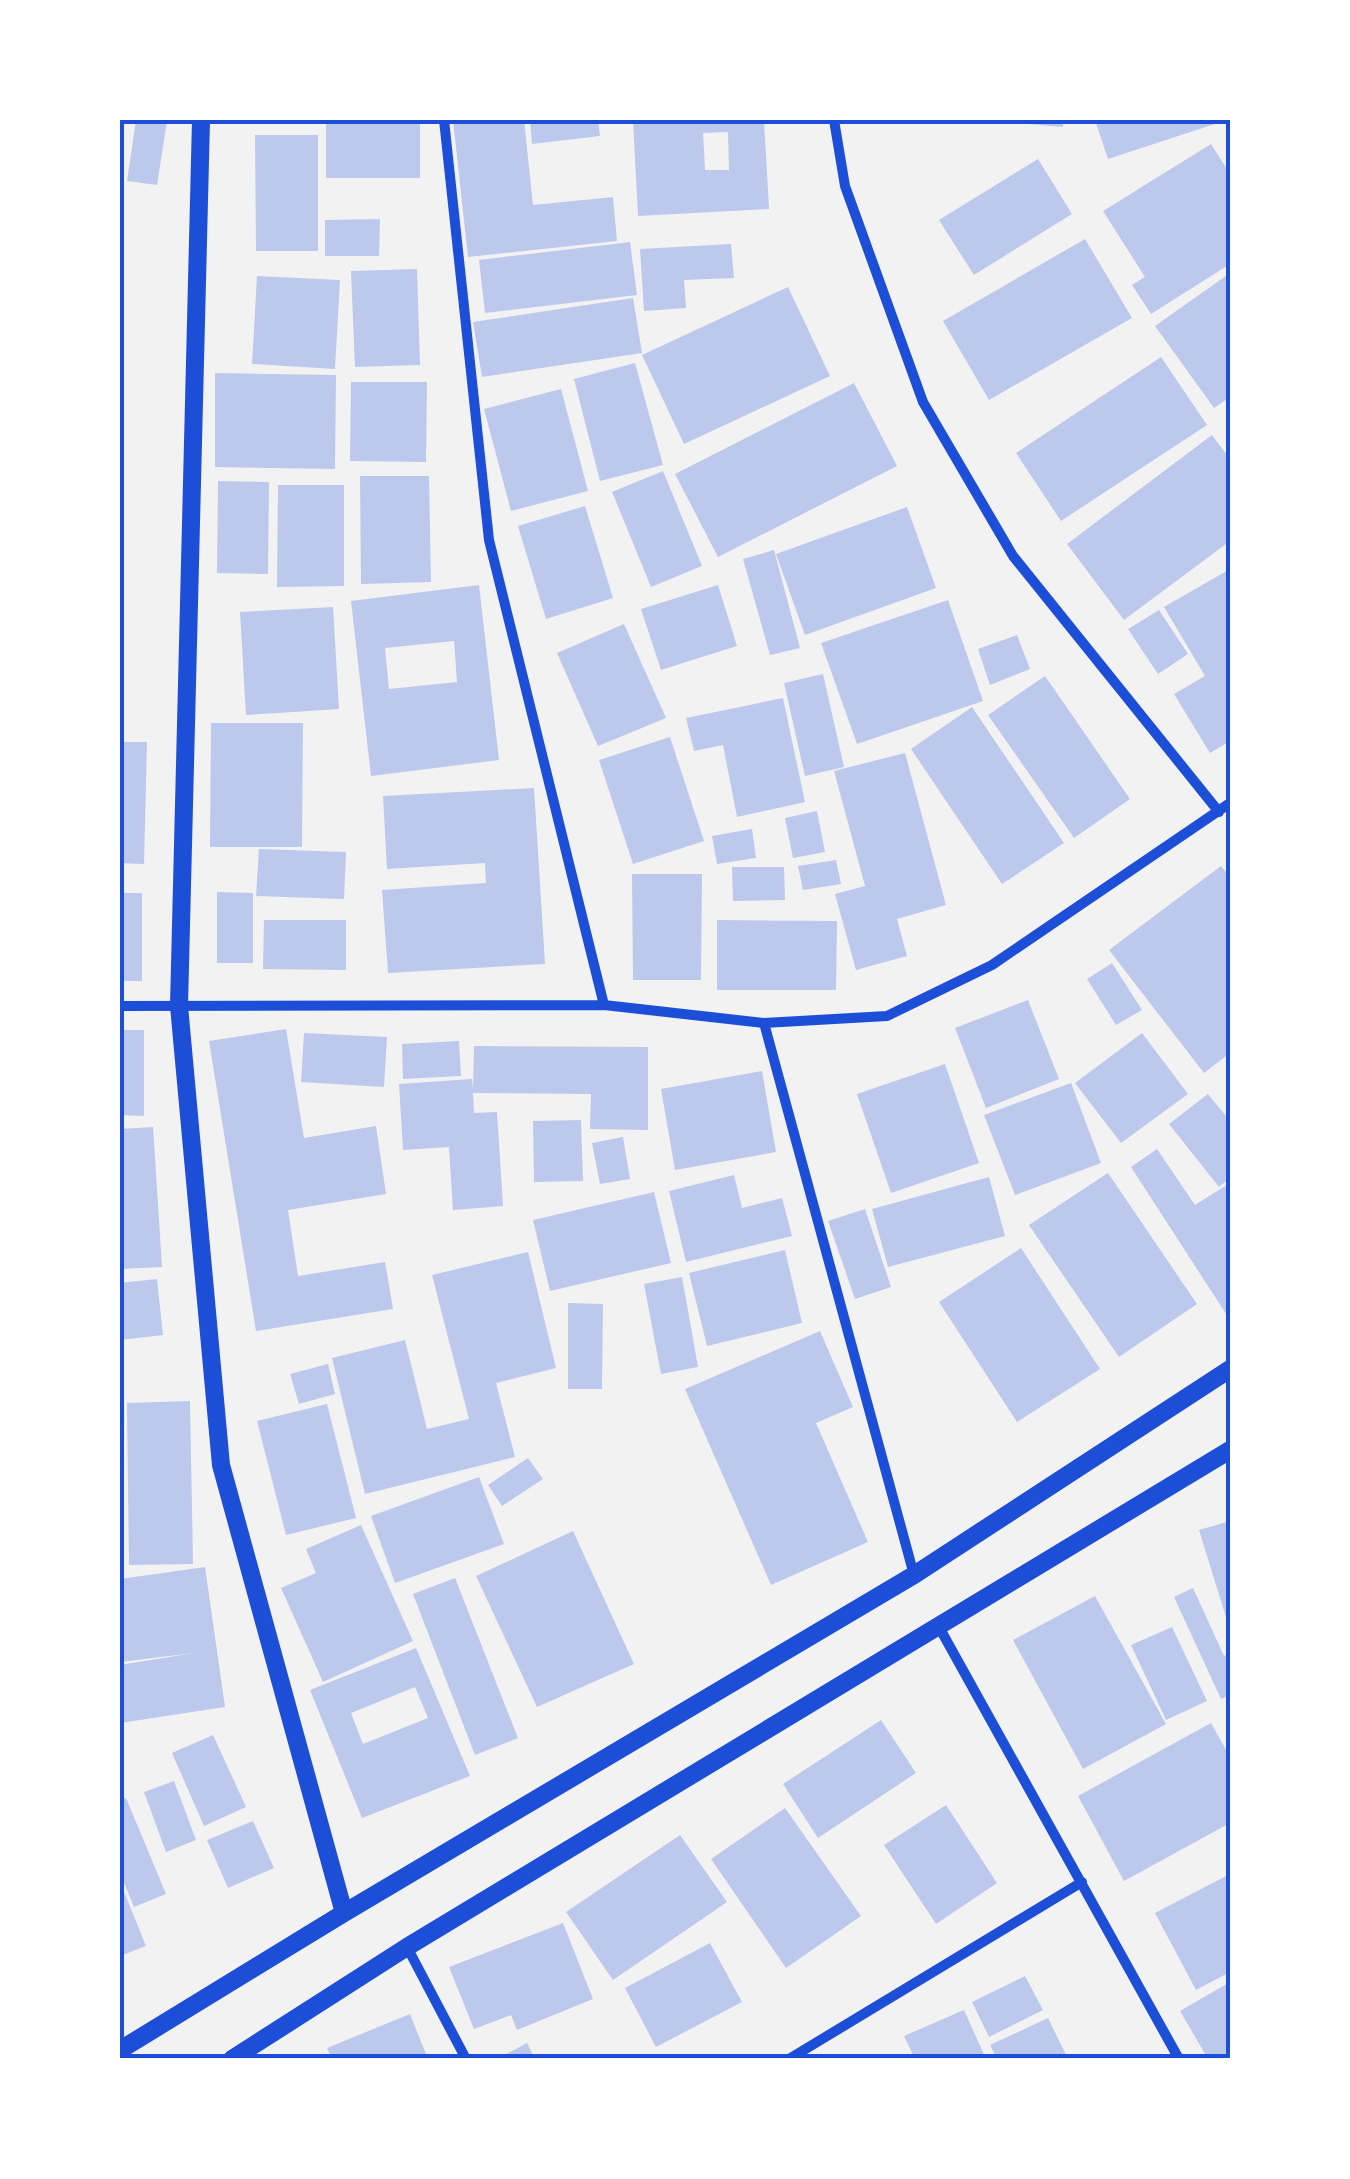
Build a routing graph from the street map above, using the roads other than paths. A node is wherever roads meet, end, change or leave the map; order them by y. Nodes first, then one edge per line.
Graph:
1 (201, 120) edge
2 (444, 120) edge
3 (834, 120) edge
4 (1230, 803) edge
5 (1219, 812) junction
6 (604, 1005) junction
7 (120, 1006) edge
8 (178, 1006) junction
9 (764, 1022) junction
10 (1230, 1369) edge
11 (1230, 1450) edge
12 (914, 1575) junction
13 (939, 1628) junction
14 (1082, 1882) junction
15 (344, 1912) junction
16 (407, 1947) junction
17 (120, 2050) edge
18 (232, 2059) edge
19 (466, 2059) edge
20 (789, 2059) edge
21 (1179, 2059) edge

1 - 8 street
2 - 6 street
3 - 5 street
4 - 5 street
5 - 9 street
6 - 8 street
6 - 9 street
7 - 8 street
8 - 15 street
9 - 12 street
10 - 12 street
11 - 13 street
12 - 15 street
13 - 14 street
13 - 16 street
14 - 20 street
14 - 21 street
15 - 17 street
16 - 18 street
16 - 19 street

